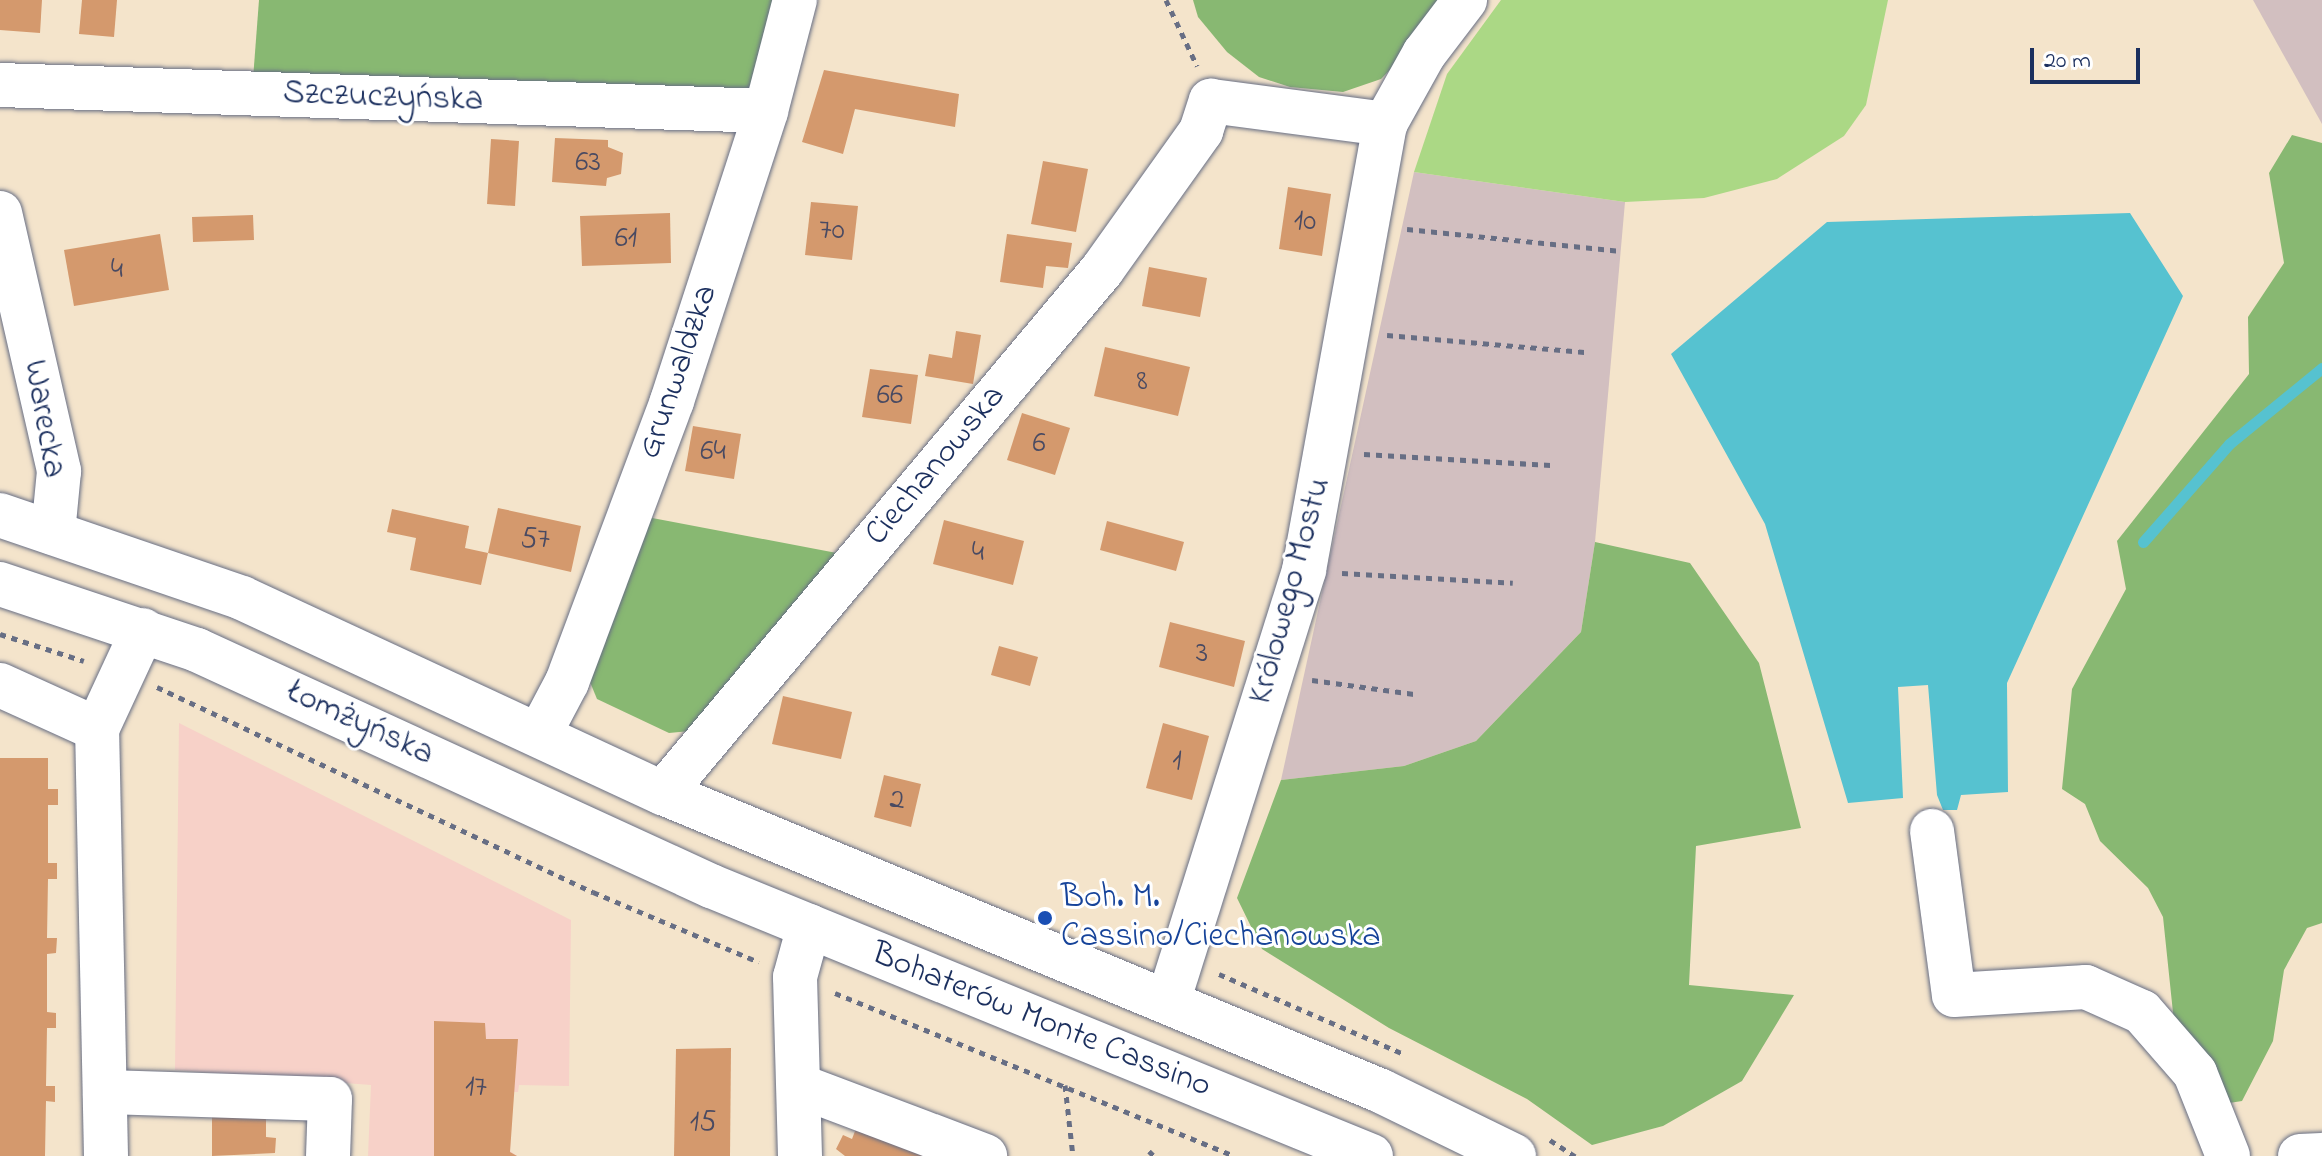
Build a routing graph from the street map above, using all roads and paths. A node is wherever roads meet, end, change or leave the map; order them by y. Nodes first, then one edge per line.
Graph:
1 (795, 0) edge
2 (1166, 0) edge
3 (1465, 0) edge
4 (0, 85) edge
5 (766, 111) junction
6 (1206, 116) junction
7 (1385, 124) junction
8 (0, 213) edge
9 (1363, 224) junction
10 (1621, 251) dead end
11 (1346, 331) junction
12 (1584, 352) dead end
13 (1327, 452) junction
14 (1551, 465) dead end
15 (0, 515) edge
16 (53, 533) junction
17 (1304, 570) junction
18 (1513, 583) dead end
19 (0, 584) edge
20 (143, 630) junction
21 (0, 634) edge
22 (125, 674) junction
23 (1272, 674) junction
24 (0, 685) edge
25 (1414, 694) dead end
26 (97, 729) junction
27 (539, 735) junction
28 (663, 793) junction
29 (1932, 831) dead end
30 (711, 886) joint
31 (809, 926) junction
32 (795, 977) junction
33 (1168, 1002) junction
34 (1065, 1085) junction
35 (800, 1086) junction
36 (1381, 1091) junction
37 (105, 1092) junction
38 (1362, 1152) edge
39 (2322, 1155) edge
40 (106, 1156) edge
41 (328, 1156) edge
42 (800, 1156) edge
43 (985, 1156) edge
44 (1073, 1156) edge
45 (1234, 1156) edge
46 (1514, 1156) edge
47 (2228, 1156) edge
48 (2300, 1156) edge

1 - 5 street, Grunwaldzka
2 - 6 path
3 - 7 street, Królowego Mostu
4 - 5 street, Szczuczyńska
5 - 27 street, Grunwaldzka
6 - 7 street
6 - 28 street, Ciechanowska
7 - 9 street, Królowego Mostu
8 - 16 street, Warecka
9 - 10 path
9 - 11 street, Królowego Mostu
11 - 12 path
11 - 13 street, Królowego Mostu
13 - 14 path
13 - 17 street, Królowego Mostu
15 - 16 street, Łomżyńska
16 - 27 street, Łomżyńska
17 - 18 path
17 - 23 street, Królowego Mostu
19 - 20 street, Łomżyńska
20 - 22 street
20 - 30 street, Łomżyńska
21 - 22 path
22 - 26 street
22 - 32 path
23 - 25 path
23 - 33 street, Królowego Mostu
24 - 26 street
26 - 37 street
27 - 28 street, Łomżyńska
28 - 33 street, Bohaterów Monte Cassino
29 - 47 street
30 - 31 street, Bohaterów Monte Cassino
31 - 32 street
31 - 38 street, Bohaterów Monte Cassino
32 - 34 path
32 - 35 street
33 - 36 street, Bohaterów Monte Cassino
34 - 44 path
34 - 45 path
35 - 42 street
35 - 43 street
36 - 38 street
36 - 46 street, Bohaterów Monte Cassino
37 - 40 street
37 - 41 street
39 - 48 street

